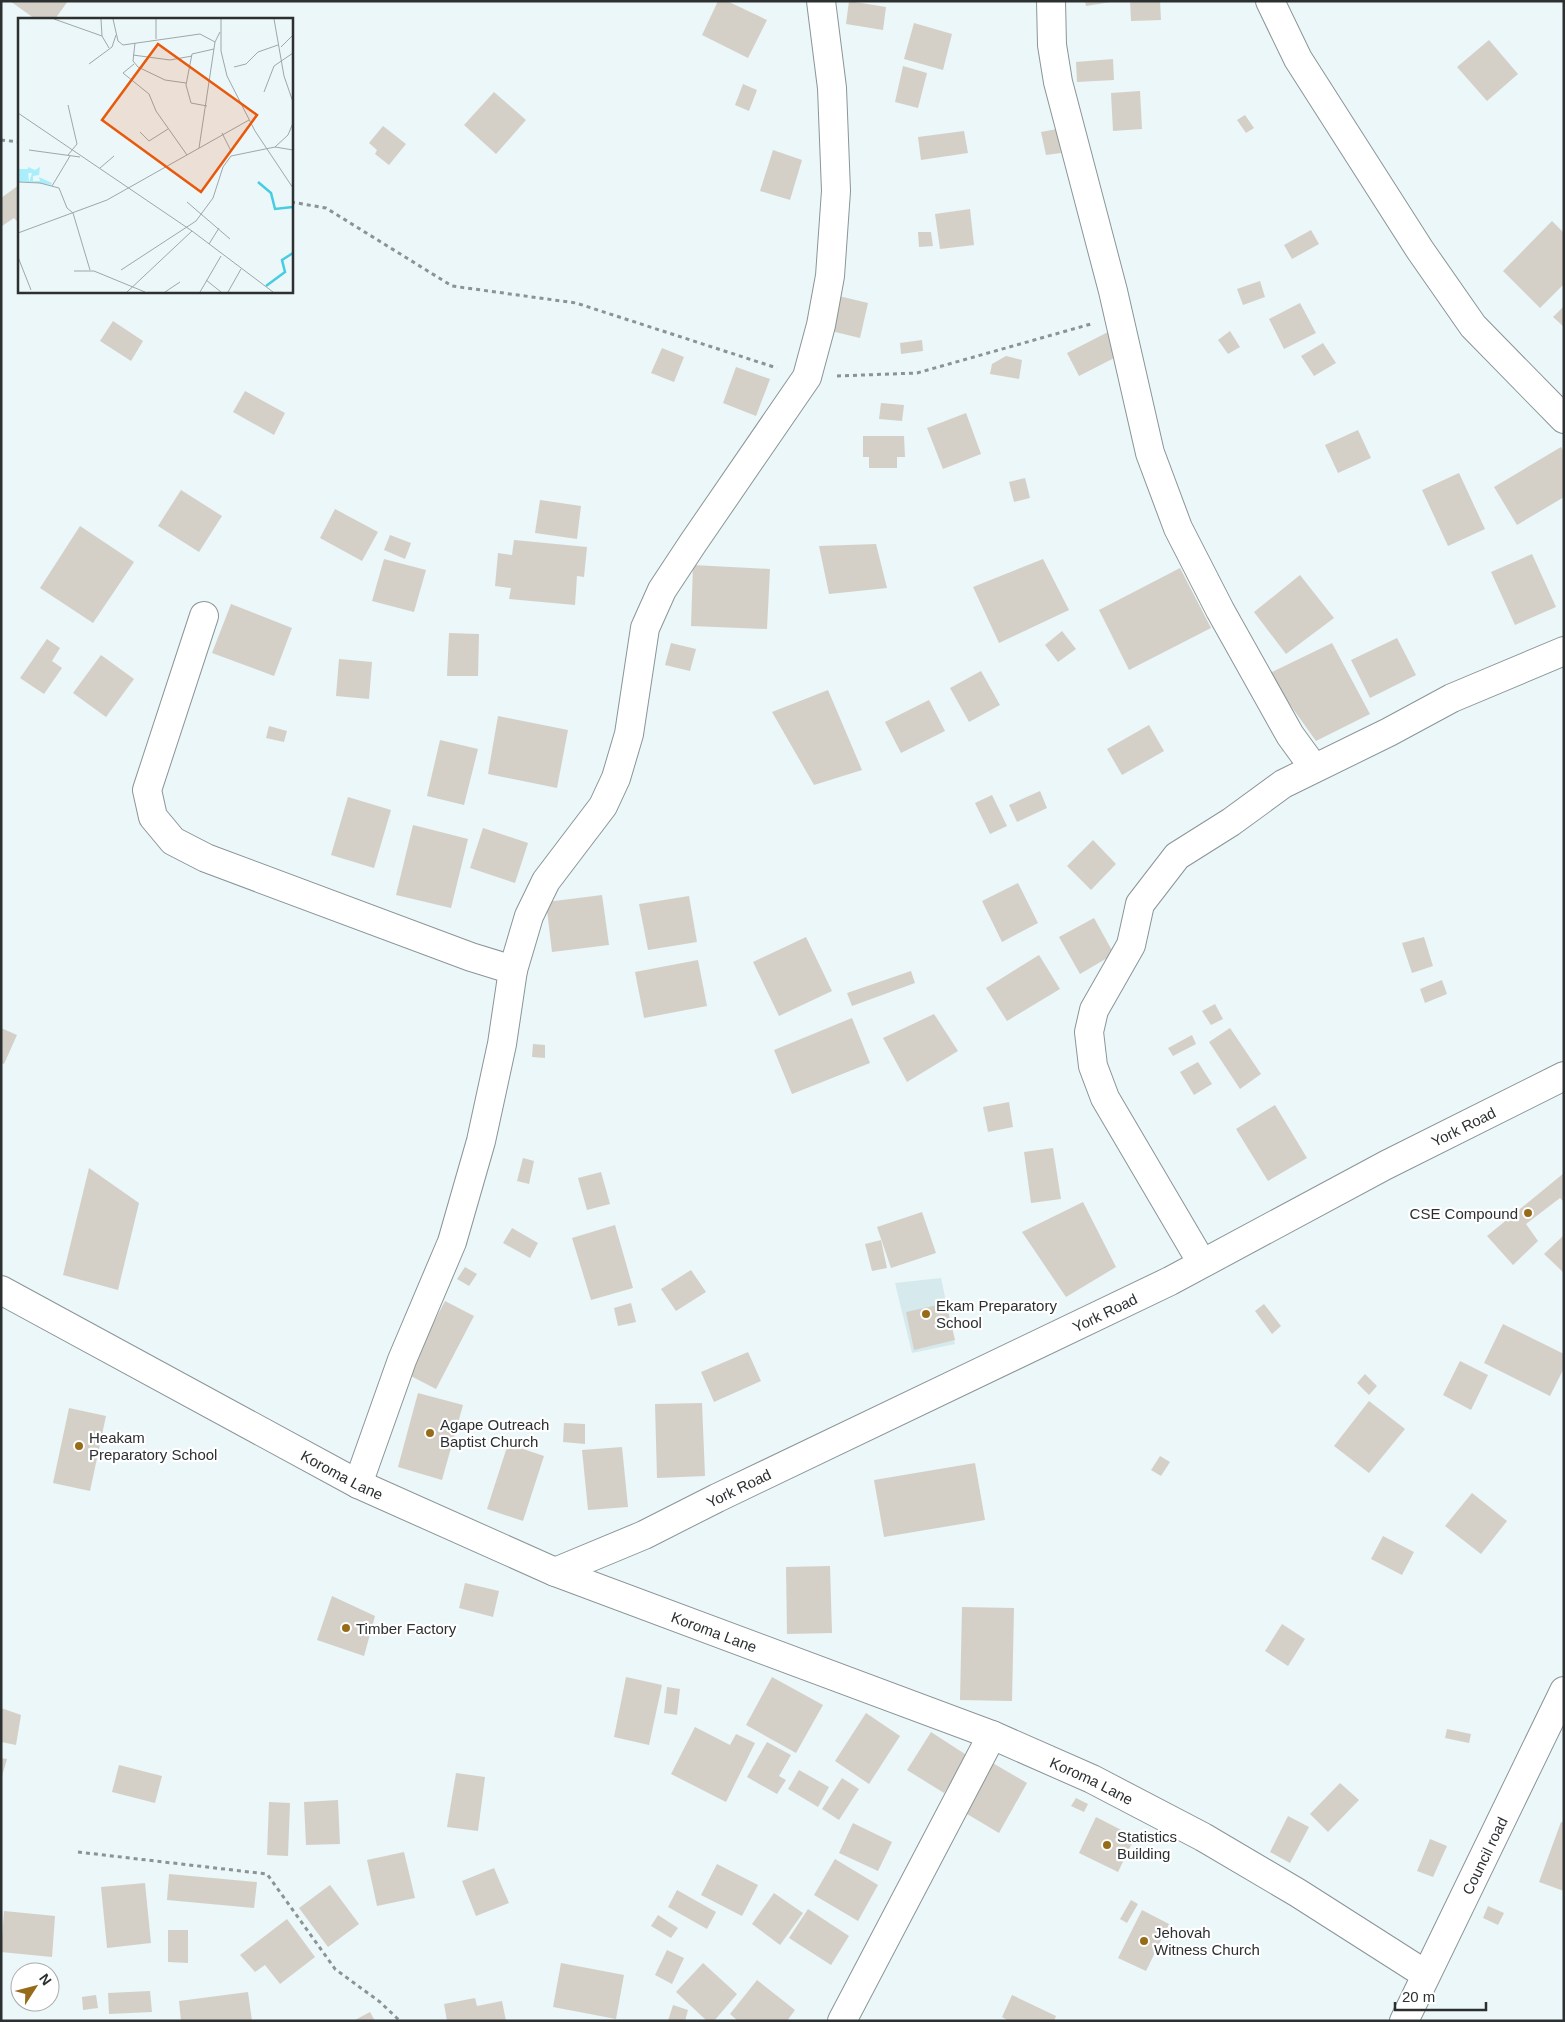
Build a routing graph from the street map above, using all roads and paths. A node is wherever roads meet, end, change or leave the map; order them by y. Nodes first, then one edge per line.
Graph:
1 (821, 1) edge
2 (1051, 1) edge
3 (1270, 1) edge
4 (1, 140) edge
5 (18, 142) edge
6 (292, 202) edge
7 (1119, 316) junction
8 (807, 377) junction
9 (1564, 419) edge
10 (204, 616) dead end
11 (1564, 651) edge
12 (1314, 768) junction
13 (513, 970) junction
14 (1564, 1076) edge
15 (1202, 1263) junction
16 (1, 1290) edge
17 (358, 1484) junction
18 (555, 1572) junction
19 (1564, 1691) edge
20 (992, 1735) junction
21 (78, 1852) dead end
22 (1425, 1974) junction
23 (400, 2021) edge
24 (842, 2021) edge
25 (1404, 2021) edge

1 - 8 street
2 - 7 street
3 - 9 street
4 - 5 path
6 - 8 path
7 - 8 path
7 - 12 street
8 - 13 street
10 - 13 street
11 - 12 street
12 - 15 street
13 - 17 street
14 - 15 street, York Road
15 - 18 street, York Road
16 - 17 street, Koroma Lane
17 - 18 street, Koroma Lane
18 - 20 street, Koroma Lane
19 - 22 street, Council road
20 - 22 street, Koroma Lane
20 - 24 street
21 - 23 path
22 - 25 street, Council road

